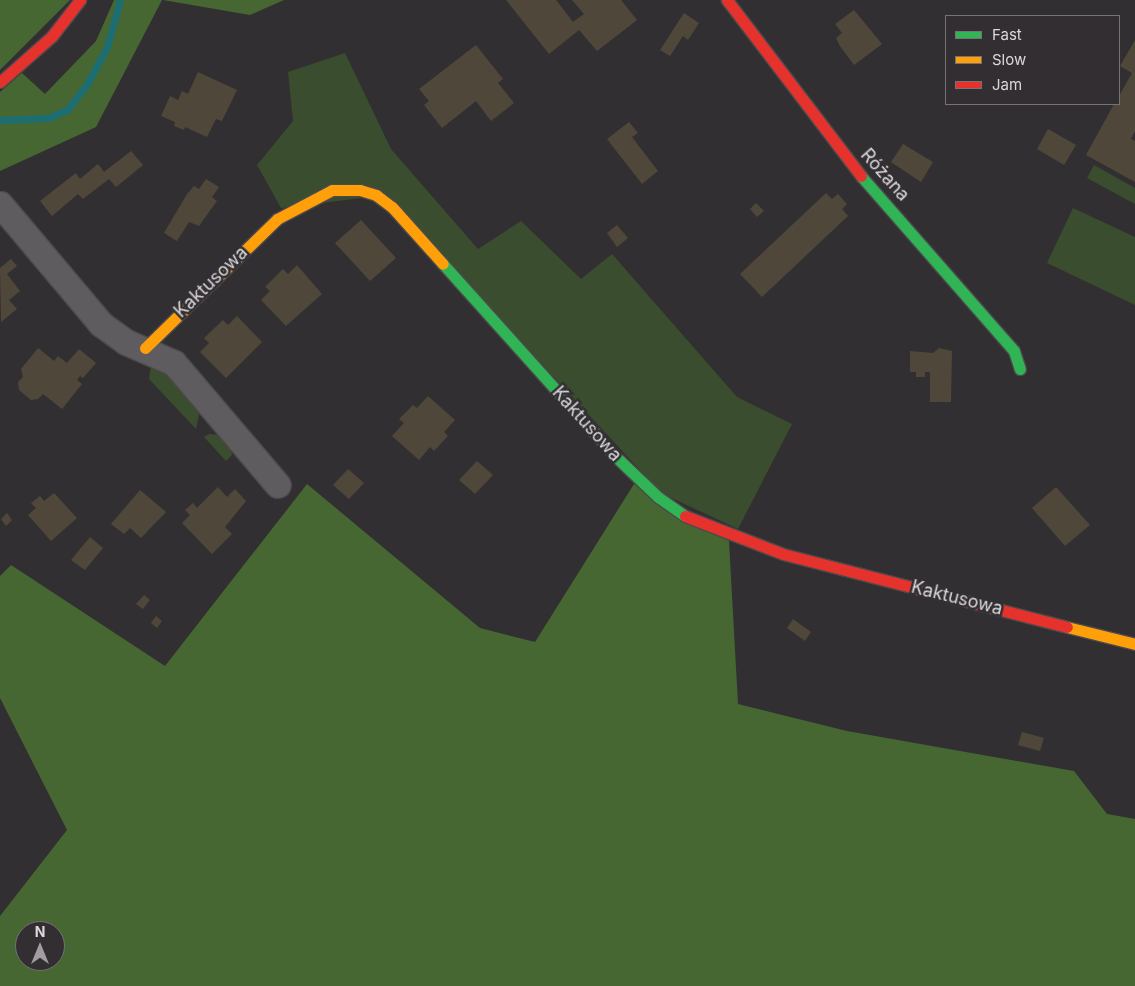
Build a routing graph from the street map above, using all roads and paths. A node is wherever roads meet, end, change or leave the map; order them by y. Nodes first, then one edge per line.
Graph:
1 (80, 0) edge
2 (727, 0) edge
3 (0, 82) edge
4 (0, 204) edge
5 (145, 348) junction
6 (1020, 369) dead end
7 (278, 486) dead end
8 (1135, 644) edge

1 - 3 street
2 - 6 street, Różana
4 - 5 street
5 - 7 street
5 - 8 street, Kaktusowa

